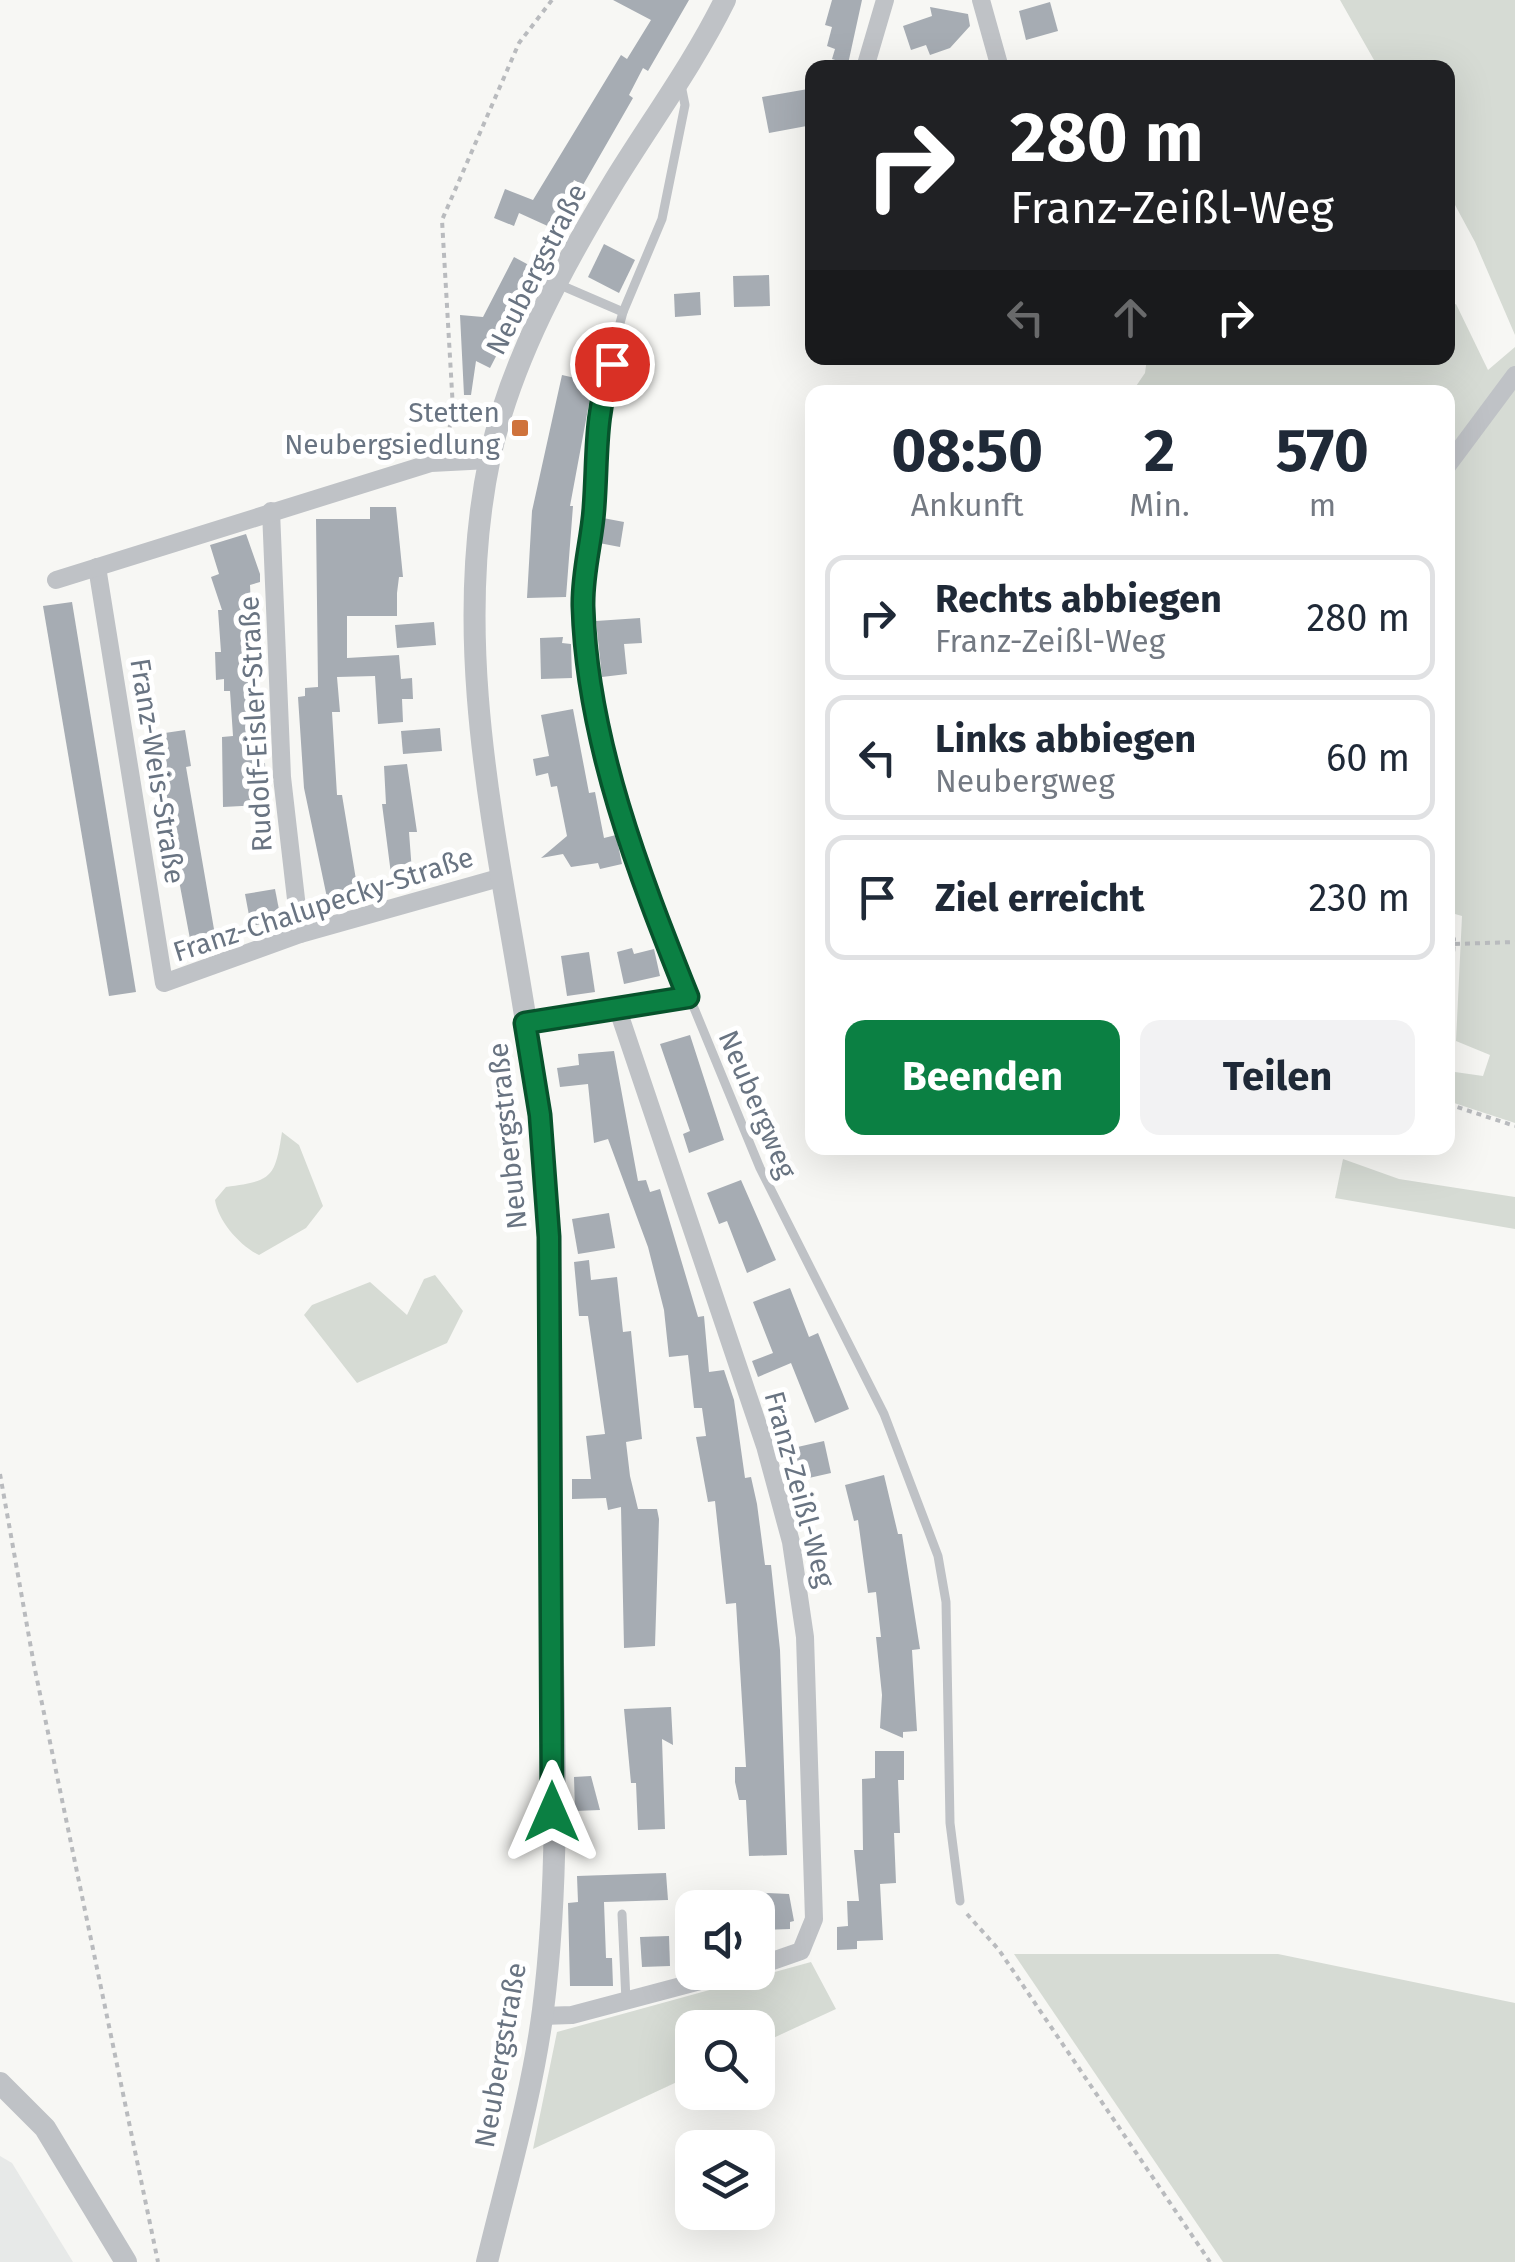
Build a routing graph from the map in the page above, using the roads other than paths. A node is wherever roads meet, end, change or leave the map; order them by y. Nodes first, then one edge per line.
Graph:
1 (725, 0) edge
2 (885, 0) edge
3 (981, 0) edge
4 (867, 60) edge
5 (998, 60) edge
6 (679, 81) junction
7 (558, 284) junction
8 (623, 312) junction
9 (1515, 375) edge
10 (1455, 456) edge
11 (490, 460) junction
12 (270, 511) junction
13 (97, 567) junction
14 (56, 580) dead end
15 (499, 878) junction
16 (300, 934) junction
17 (164, 984) joint
18 (688, 997) junction
19 (618, 1010) junction
20 (525, 1023) junction
21 (960, 1901) road end
22 (622, 1914) dead end
23 (775, 1960) edge
24 (675, 1988) edge
25 (626, 2002) junction
26 (542, 2016) junction
27 (0, 2083) edge
28 (126, 2262) edge
29 (487, 2262) edge

1 - 6 street, Neubergstraße
2 - 4 street
3 - 5 street
6 - 7 street, Neubergstraße
6 - 8 lane, Neubergweg
7 - 8 lane
7 - 11 street, Neubergstraße
8 - 18 lane, Neubergweg
9 - 10 street
11 - 12 street
11 - 15 street, Neubergstraße
12 - 13 street
12 - 16 street, Rudolf-Eisler-Straße
13 - 14 street
13 - 17 street, Franz-Weis-Straße
15 - 16 street, Franz-Chalupecky-Straße
15 - 20 street, Neubergstraße
16 - 17 street, Franz-Chalupecky-Straße
18 - 19 street
18 - 21 lane, Neubergweg
19 - 20 street
19 - 23 street, Franz-Zeißl-Weg
20 - 26 street, Neubergstraße
22 - 25 lane
24 - 25 street
25 - 26 street
26 - 29 street, Neubergstraße
27 - 28 street

